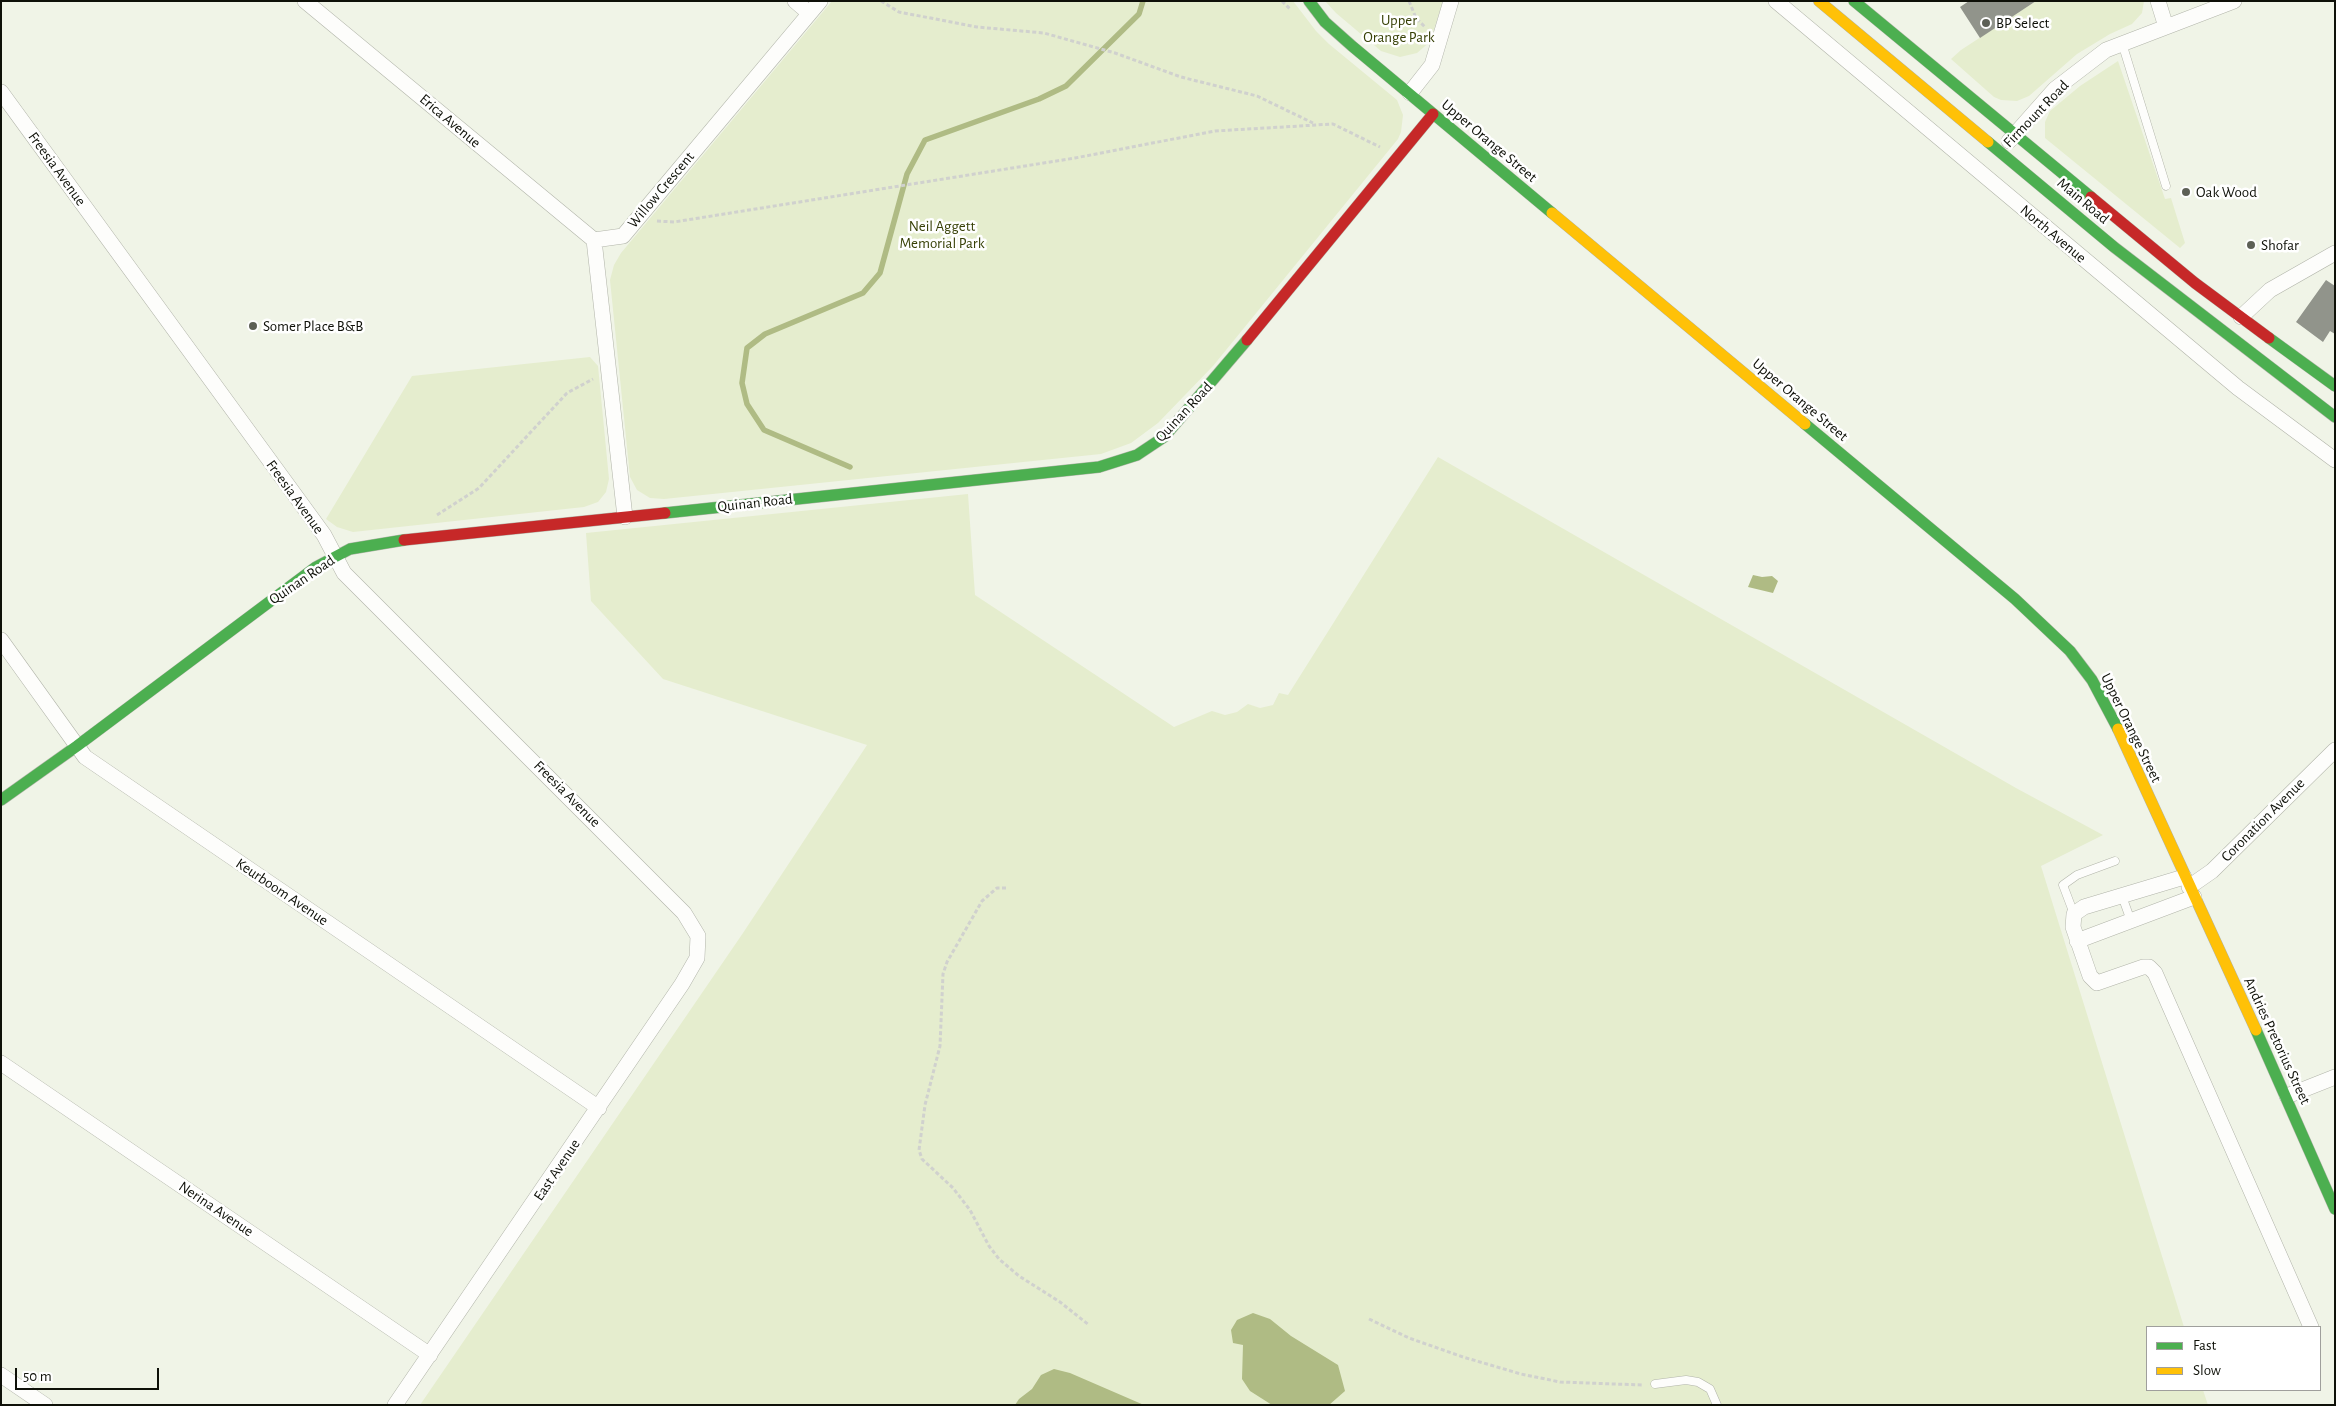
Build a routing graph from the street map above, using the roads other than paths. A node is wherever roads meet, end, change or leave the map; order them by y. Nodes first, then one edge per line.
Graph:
1 (305, 1) edge
2 (795, 1) edge
3 (820, 1) edge
4 (1308, 1) edge
5 (1451, 1) edge
6 (1776, 1) edge
7 (1819, 1) edge
8 (1854, 1) edge
9 (2158, 1) edge
10 (2234, 1) edge
11 (809, 13) junction
12 (2166, 27) junction
13 (2122, 43) junction
14 (1, 92) edge
15 (1410, 94) junction
16 (1432, 114) junction
17 (2014, 135) junction
18 (2000, 152) junction
19 (2166, 186) dead end
20 (594, 240) junction
21 (2335, 253) edge
22 (2240, 317) junction
23 (2335, 386) edge
24 (2335, 417) edge
25 (2335, 460) edge
26 (625, 517) junction
27 (336, 557) junction
28 (1, 640) edge
29 (77, 746) junction
30 (2335, 750) edge
31 (1, 800) edge
32 (2115, 861) dead end
33 (2189, 887) junction
34 (2122, 896) junction
35 (2074, 914) junction
36 (2131, 921) junction
37 (695, 928) joint
38 (2077, 941) junction
39 (1, 1064) edge
40 (2335, 1077) edge
41 (2287, 1096) junction
42 (599, 1108) junction
43 (2335, 1209) edge
44 (2312, 1326) edge
45 (430, 1355) junction
46 (1, 1375) edge
47 (1655, 1384) road end
48 (44, 1405) edge
49 (395, 1405) edge
50 (1717, 1405) edge

1 - 20 street, Erica Avenue
2 - 11 street
3 - 11 street, Willow Crescent
4 - 15 street, Upper Orange Street
5 - 15 street
6 - 25 street, North Avenue
7 - 18 street, Main Road
8 - 17 street, Main Road
9 - 12 street
10 - 12 street, Firmount Road
11 - 20 street, Willow Crescent
12 - 13 street, Firmount Road
13 - 17 street, Firmount Road
13 - 19 lane
14 - 27 street, Freesia Avenue
15 - 16 street, Upper Orange Street
16 - 26 street, Quinan Road
16 - 33 street, Upper Orange Street
17 - 18 street, Firmount Road
17 - 22 street, Main Road
18 - 24 street, Main Road
20 - 26 street
21 - 22 street
22 - 23 street, Main Road
26 - 27 street, Quinan Road
27 - 29 street, Quinan Road
27 - 37 street, Freesia Avenue
28 - 29 street, Keurboom Avenue
29 - 31 street, Quinan Road
29 - 42 street, Keurboom Avenue
30 - 33 street, Coronation Avenue
32 - 35 lane
33 - 34 street
33 - 36 street
33 - 41 street, Andries Pretorius Street
34 - 35 street
34 - 36 lane
35 - 38 street
36 - 38 street
37 - 42 street, East Avenue
38 - 44 street
39 - 45 street, Nerina Avenue
40 - 41 street
41 - 43 street, Andries Pretorius Street
42 - 45 street, East Avenue
45 - 49 street, East Avenue
46 - 48 street
47 - 50 lane

